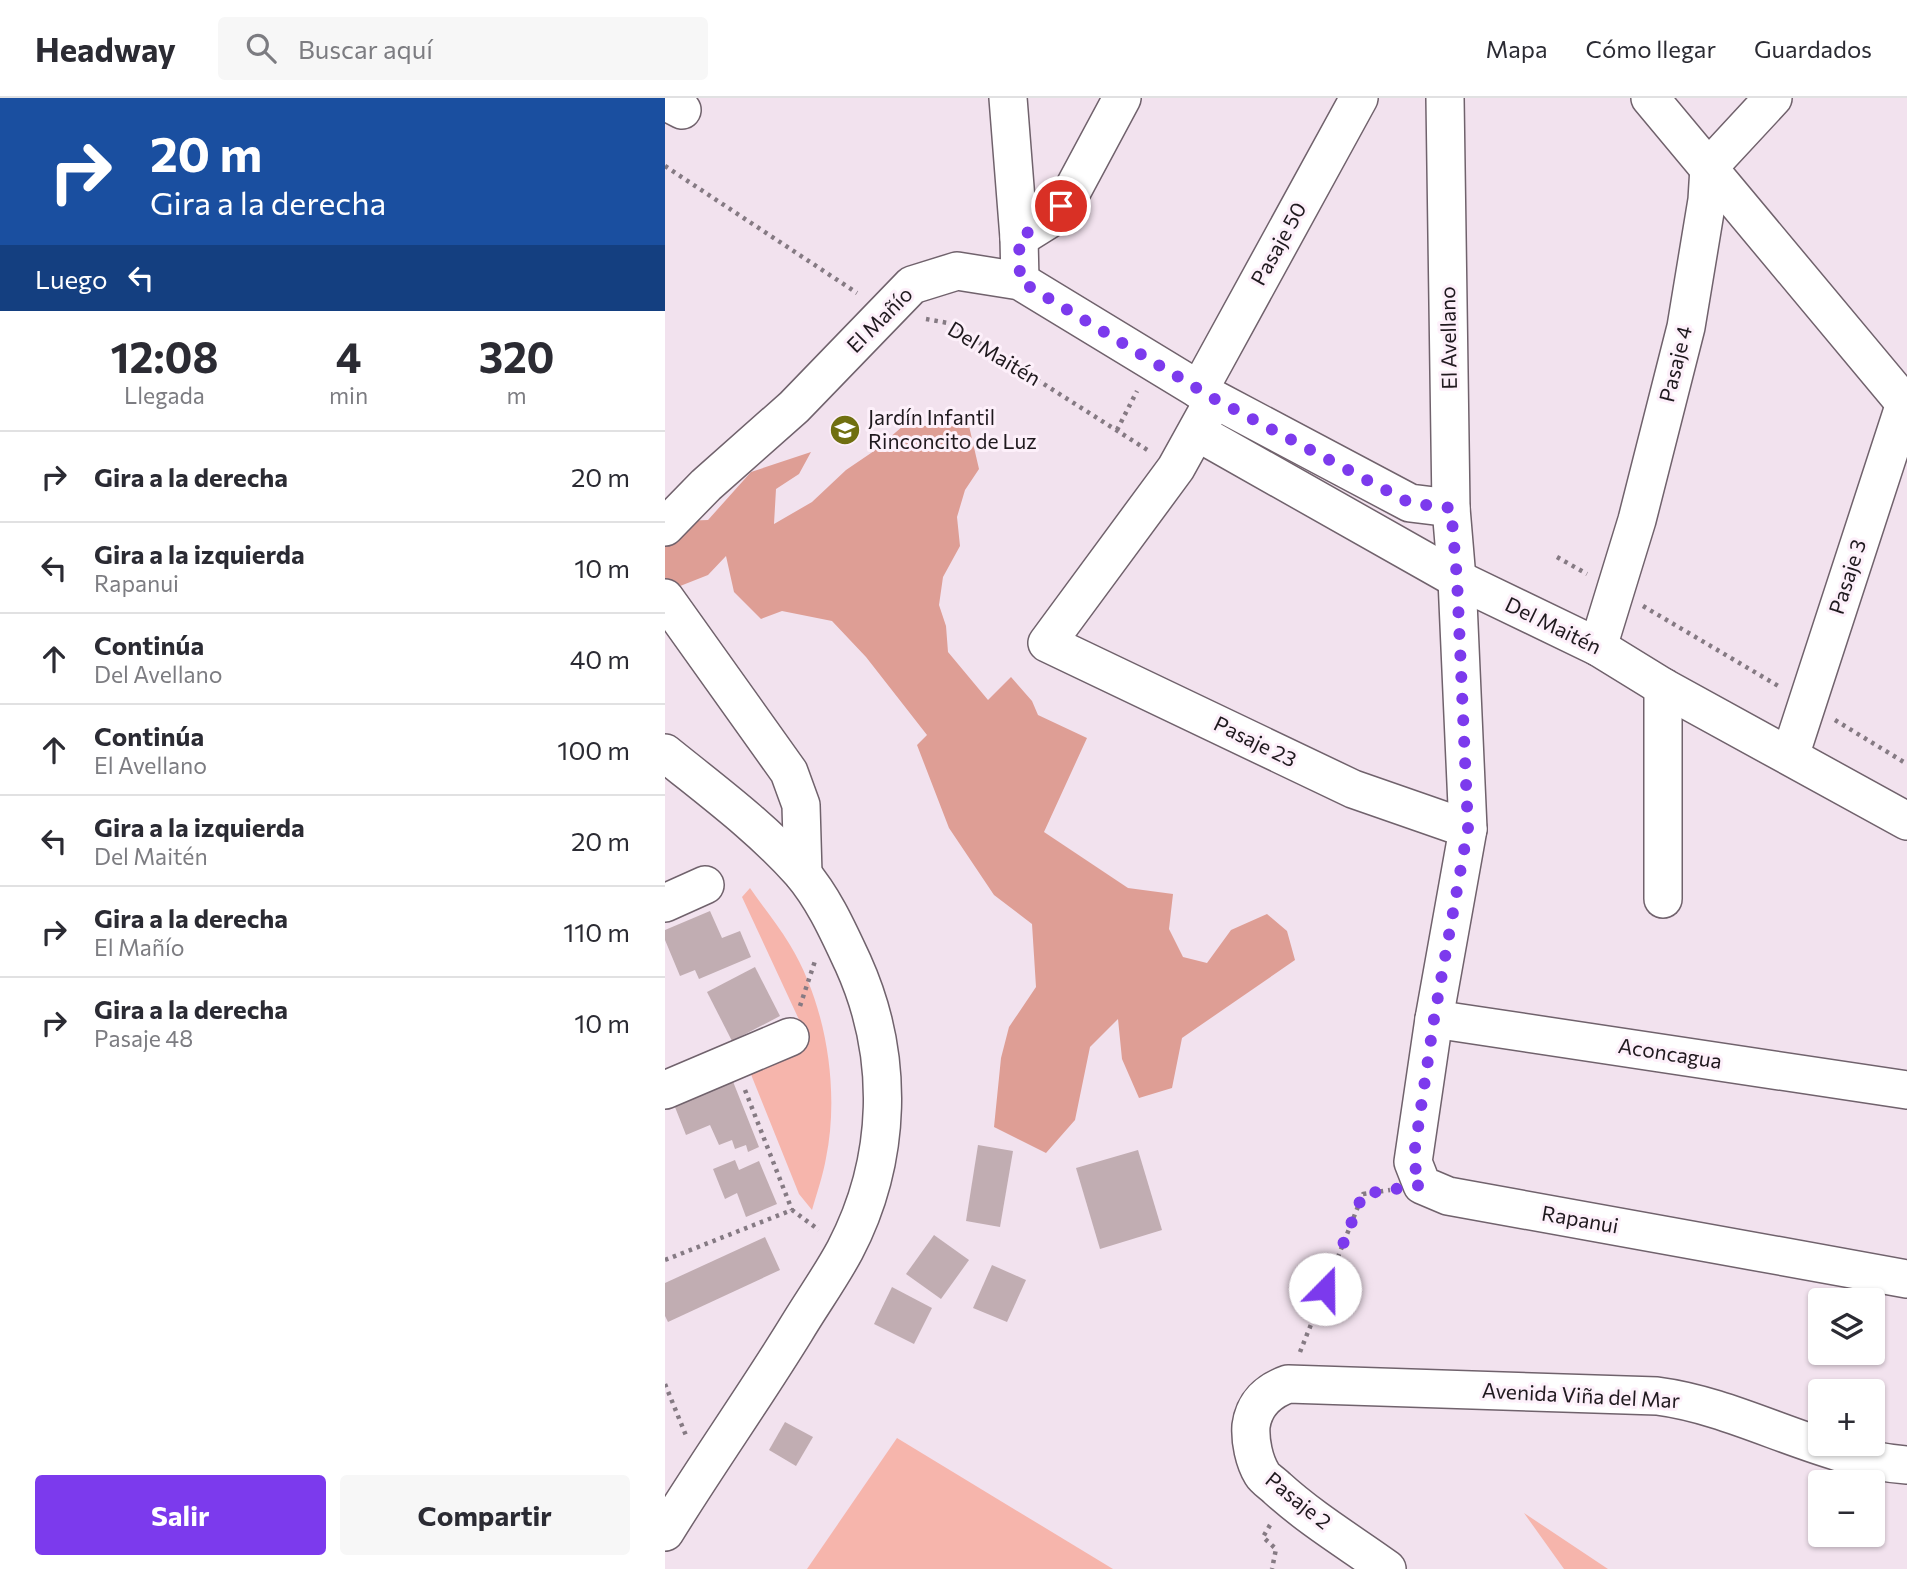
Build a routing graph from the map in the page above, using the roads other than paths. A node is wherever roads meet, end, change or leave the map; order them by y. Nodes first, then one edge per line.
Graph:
1 (1009, 98) edge
2 (1122, 98) edge
3 (1359, 98) edge
4 (1445, 98) edge
5 (1650, 98) edge
6 (1773, 98) edge
7 (1709, 167) junction
8 (1019, 238) junction
9 (1020, 281) junction
10 (1206, 394) junction
11 (1906, 402) edge
12 (1197, 432) junction
13 (1451, 508) junction
14 (665, 527) edge
15 (1457, 579) junction
16 (665, 598) edge
17 (1047, 643) joint
18 (1598, 647) junction
19 (1663, 687) junction
20 (665, 753) edge
21 (1790, 757) junction
22 (1907, 821) edge
23 (1468, 828) junction
24 (803, 874) junction
25 (705, 885) dead end
26 (1663, 899) dead end
27 (665, 903) edge
28 (1434, 1019) junction
29 (790, 1037) road end
30 (665, 1090) edge
31 (1907, 1090) edge
32 (1907, 1279) edge
33 (1288, 1384) joint
34 (1907, 1465) edge
35 (665, 1532) edge
36 (1387, 1569) edge

1 - 8 street
2 - 8 street
3 - 10 street, Pasaje 50
4 - 13 street, El Avellano
5 - 7 street
6 - 7 street
7 - 11 street
7 - 18 street, Pasaje 4
8 - 9 street
9 - 10 street
9 - 14 street, El Mañío
10 - 12 street, Pasaje 50
10 - 13 street
11 - 21 street, Pasaje 3
12 - 15 street, Del Maitén
12 - 17 street, Pasaje 50
13 - 15 street, El Avellano
15 - 18 street, Del Maitén
15 - 23 street, El Avellano
16 - 24 street
17 - 23 street, Pasaje 23
18 - 19 street, Del Maitén
19 - 21 street, Del Maitén
19 - 26 street
20 - 24 street
21 - 22 street, Del Maitén
23 - 28 street, El Avellano
24 - 35 street
25 - 27 street
28 - 31 street, Aconcagua
28 - 32 street, Rapanui
29 - 30 street
33 - 34 street, Avenida Viña del Mar
33 - 36 street, Pasaje 2

